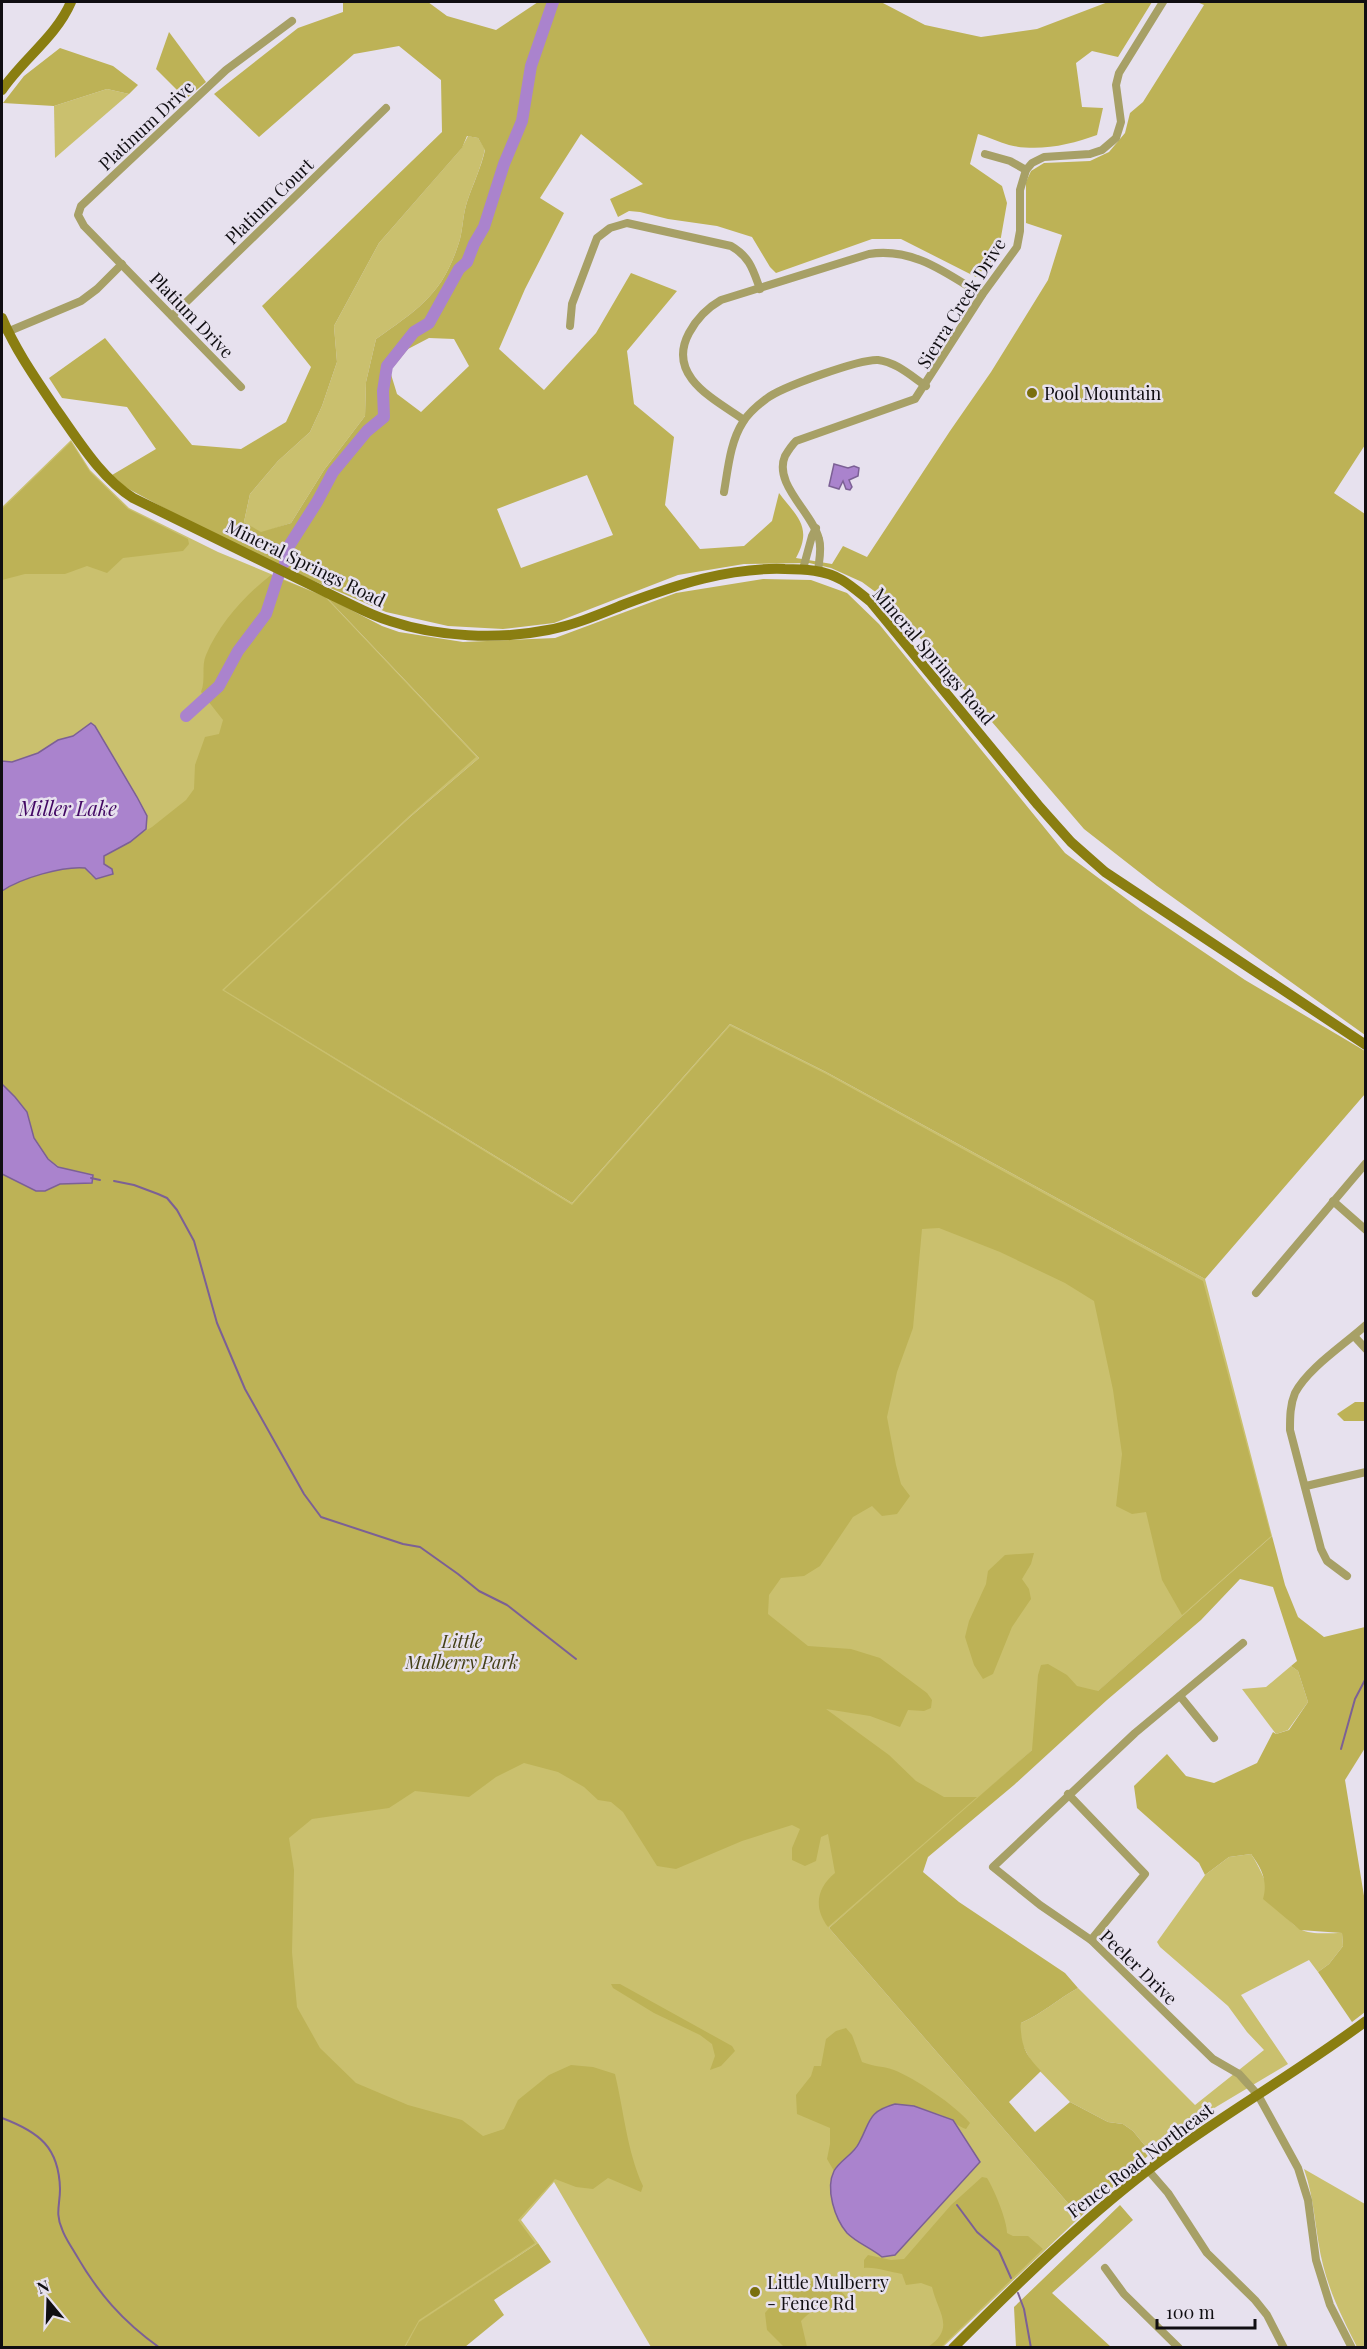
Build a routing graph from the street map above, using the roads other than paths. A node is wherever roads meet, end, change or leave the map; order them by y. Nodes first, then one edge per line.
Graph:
1 (71, 2) edge
2 (1163, 2) edge
3 (292, 21) dead end
4 (2, 90) edge
5 (386, 108) dead end
6 (986, 154) dead end
7 (1026, 170) junction
8 (122, 264) junction
9 (760, 289) junction
10 (982, 295) junction
11 (171, 316) junction
12 (2, 318) edge
13 (570, 326) dead end
14 (7, 332) junction
15 (926, 386) junction
16 (241, 387) dead end
17 (744, 420) junction
18 (724, 492) dead end
19 (816, 528) junction
20 (803, 569) junction
21 (818, 571) junction
22 (1365, 1045) edge
23 (1365, 1163) edge
24 (1333, 1201) junction
25 (1365, 1230) edge
26 (1256, 1293) dead end
27 (1365, 1325) edge
28 (1354, 1336) junction
29 (1365, 1348) edge
30 (1365, 1472) edge
31 (1306, 1486) junction
32 (1347, 1576) dead end
33 (1242, 1644) dead end
34 (1180, 1696) junction
35 (1214, 1737) dead end
36 (1068, 1794) junction
37 (1091, 1940) junction
38 (1365, 2022) edge
39 (1258, 2095) junction
40 (1148, 2170) junction
41 (1105, 2268) dead end
42 (953, 2348) edge
43 (1179, 2348) edge
44 (1284, 2348) edge
45 (1352, 2348) edge

1 - 4 street
2 - 7 street
3 - 8 street, Platinum Drive
5 - 11 street, Platium Court
6 - 7 street
7 - 10 street, Sierra Creek Drive
8 - 11 street, Platium Drive
8 - 14 street
9 - 10 street
9 - 13 street
9 - 17 street
10 - 15 street, Sierra Creek Drive
11 - 16 street, Platium Drive
12 - 14 street, Mineral Springs Road
14 - 20 street, Mineral Springs Road
15 - 17 street
15 - 19 street, Sierra Creek Drive
17 - 18 street
19 - 20 street
19 - 21 street, Sierra Creek Drive
20 - 21 street, Mineral Springs Road
21 - 22 street, Mineral Springs Road
23 - 24 street
24 - 25 street
24 - 26 street
27 - 28 street
28 - 29 street
28 - 31 street
30 - 31 street
31 - 32 street
33 - 34 street
34 - 35 street
34 - 36 street
36 - 37 street
36 - 37 street, Peeler Drive
37 - 39 street, Peeler Drive
38 - 39 street, Fence Road Northeast
39 - 40 street, Fence Road Northeast
39 - 45 street, Peeler Drive
40 - 42 street, Fence Road Northeast
40 - 44 street
41 - 43 street

